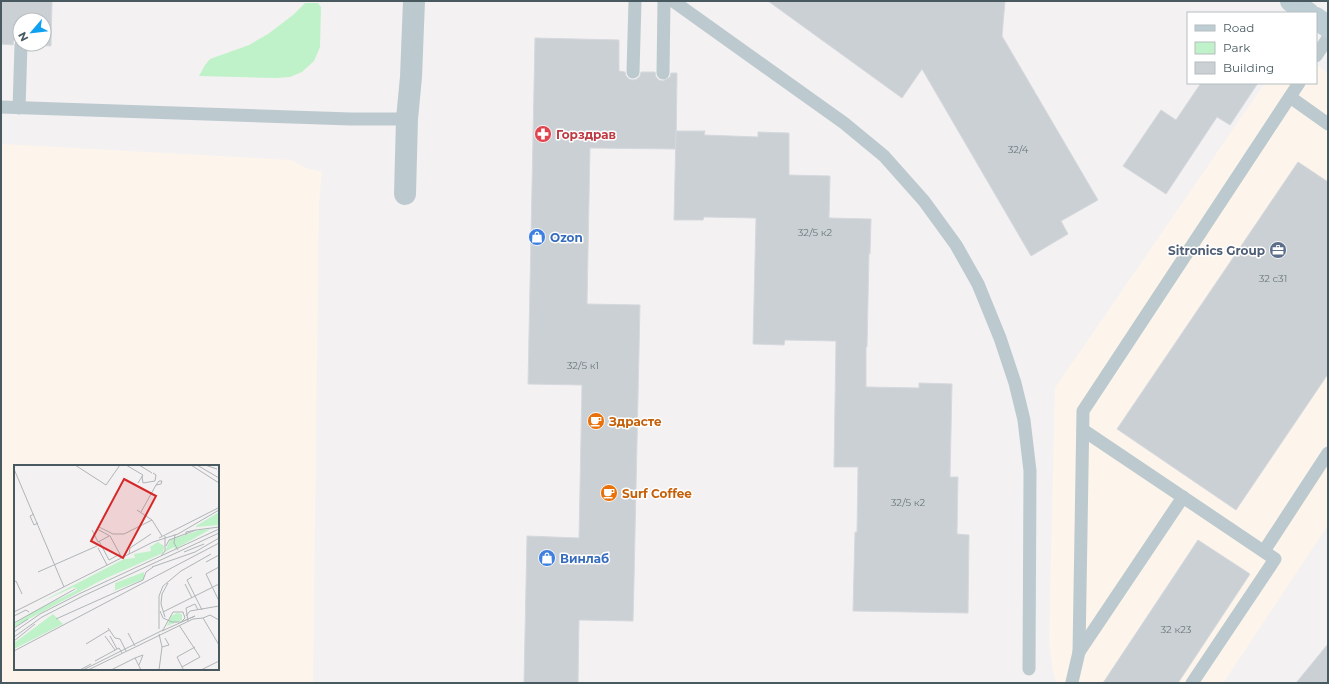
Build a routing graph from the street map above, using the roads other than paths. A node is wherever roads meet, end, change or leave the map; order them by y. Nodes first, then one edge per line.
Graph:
1 (414, 1) edge
2 (635, 1) edge
3 (664, 1) edge
4 (673, 1) edge
5 (1291, 1) edge
6 (1307, 12) edge
7 (1317, 19) edge
8 (1328, 27) edge
9 (1328, 38) edge
10 (21, 52) edge
11 (1317, 54) edge
12 (633, 72) dead end
13 (663, 73) dead end
14 (1298, 84) edge
15 (1290, 97) junction
16 (1, 107) edge
17 (19, 108) junction
18 (407, 118) junction
19 (1328, 124) edge
20 (405, 194) dead end
21 (1083, 430) junction
22 (1328, 453) edge
23 (1183, 497) junction
24 (1264, 551) junction
25 (1079, 652) junction
26 (1029, 669) dead end
27 (1072, 682) edge
28 (1192, 683) edge

1 - 18 street
2 - 12 lane
3 - 13 lane
4 - 26 lane
5 - 6 main road
7 - 8 main road
9 - 11 lane
10 - 17 lane
14 - 15 lane
15 - 19 lane
15 - 21 lane
16 - 17 lane
17 - 18 lane
18 - 20 street
21 - 23 lane
21 - 25 lane
22 - 24 lane
23 - 24 lane
23 - 25 lane
24 - 28 lane
25 - 27 lane

